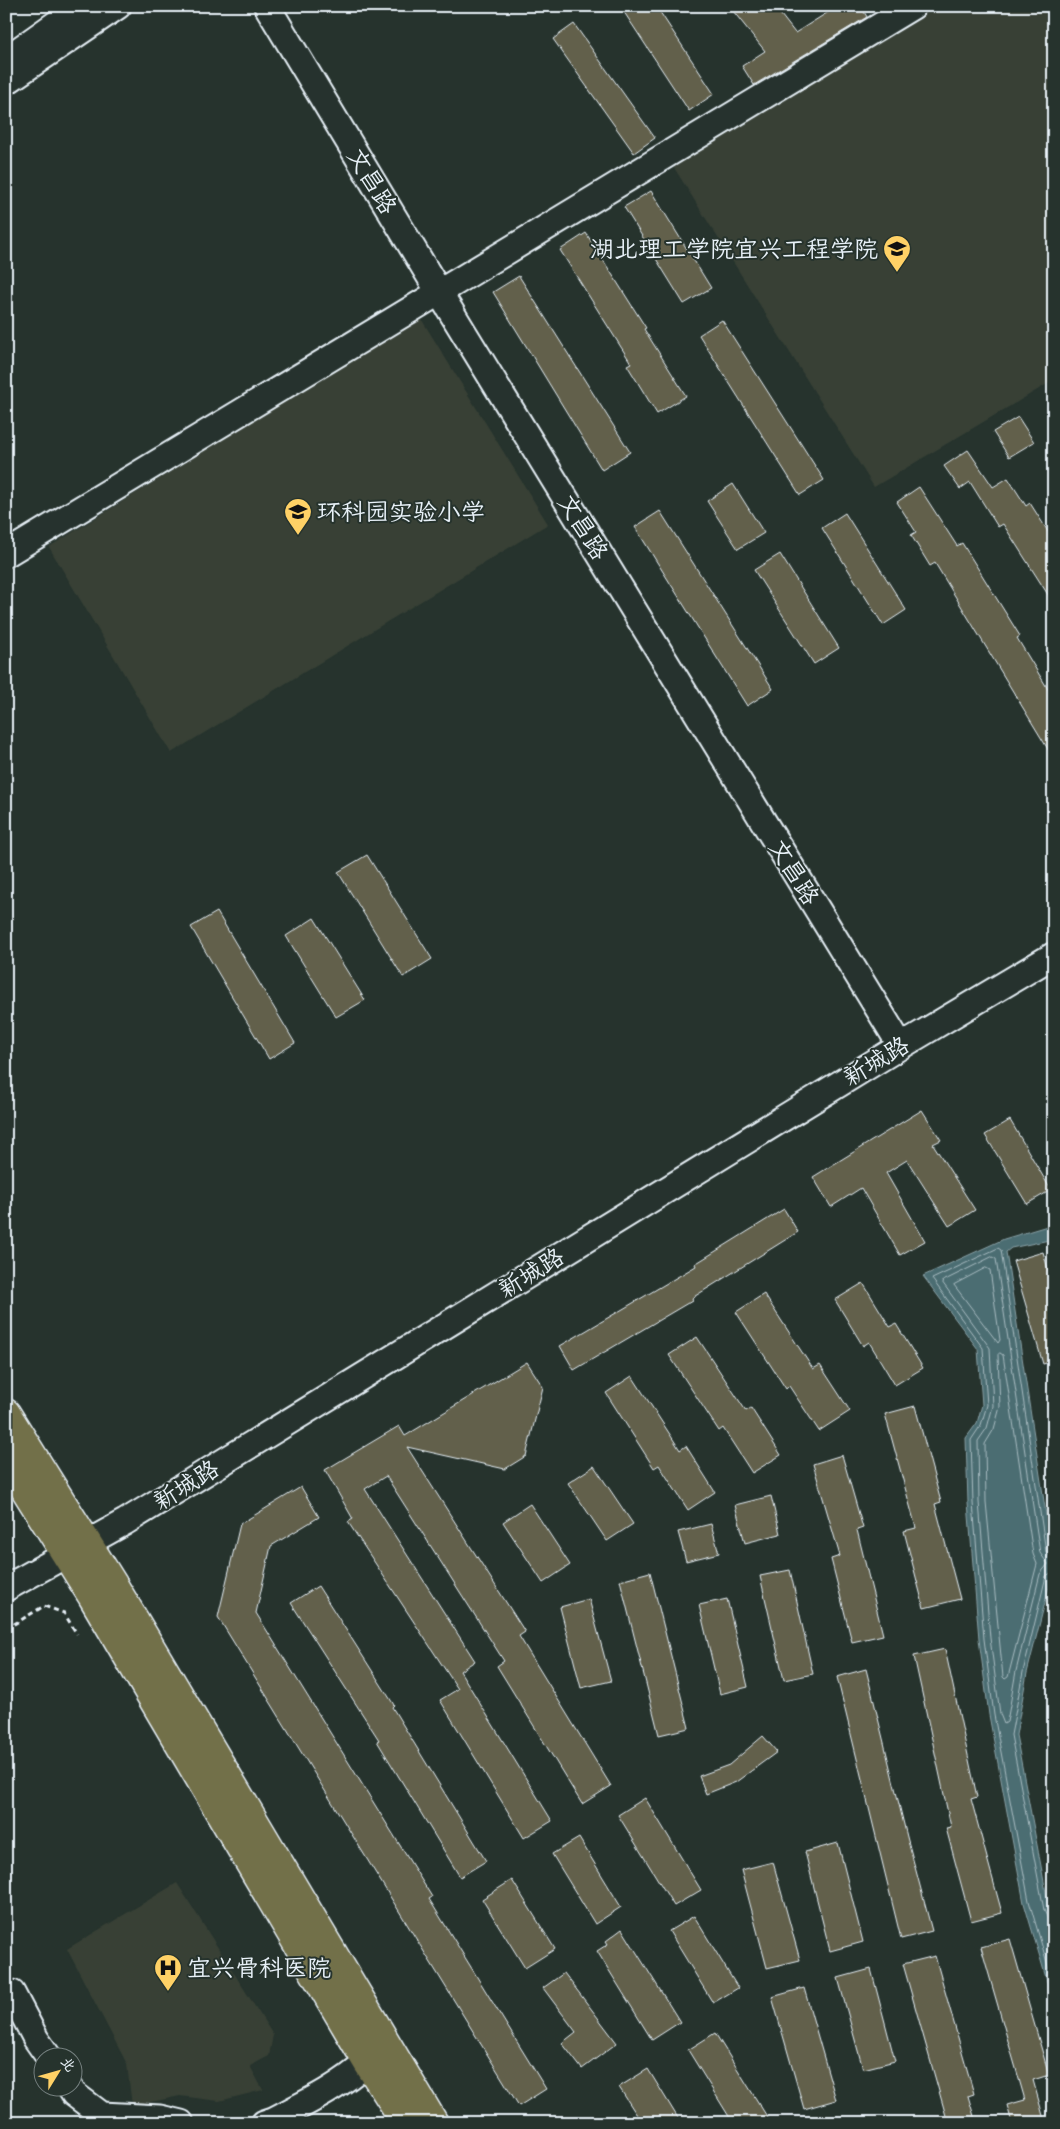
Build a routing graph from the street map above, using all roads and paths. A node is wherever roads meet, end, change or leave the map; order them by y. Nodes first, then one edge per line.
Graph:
1 (81, 6) edge
2 (118, 6) edge
3 (267, 6) edge
4 (913, 6) edge
5 (6, 59) edge
6 (6, 82) edge
7 (439, 292) junction
8 (6, 554) edge
9 (1054, 955) edge
10 (901, 1046) junction
11 (6, 1413) edge
12 (6, 1459) edge
13 (77, 1548) junction
14 (6, 1588) edge
15 (6, 1629) edge
16 (78, 1634) dead end
17 (6, 1996) edge
18 (41, 2046) edge
19 (367, 2062) junction
20 (77, 2096) edge
21 (118, 2120) edge
22 (181, 2123) edge
23 (264, 2123) edge
24 (406, 2123) edge
25 (434, 2123) edge

1 - 5 street
2 - 6 street
3 - 7 street, 文昌路
4 - 7 street
7 - 8 street
7 - 10 street, 文昌路
9 - 10 street, 新城路
10 - 13 street, 新城路
11 - 13 main road
12 - 13 main road
13 - 14 street, 新城路
13 - 19 main road
13 - 25 main road
15 - 16 path
17 - 18 street
19 - 23 street
19 - 24 main road
20 - 21 street
21 - 22 street

